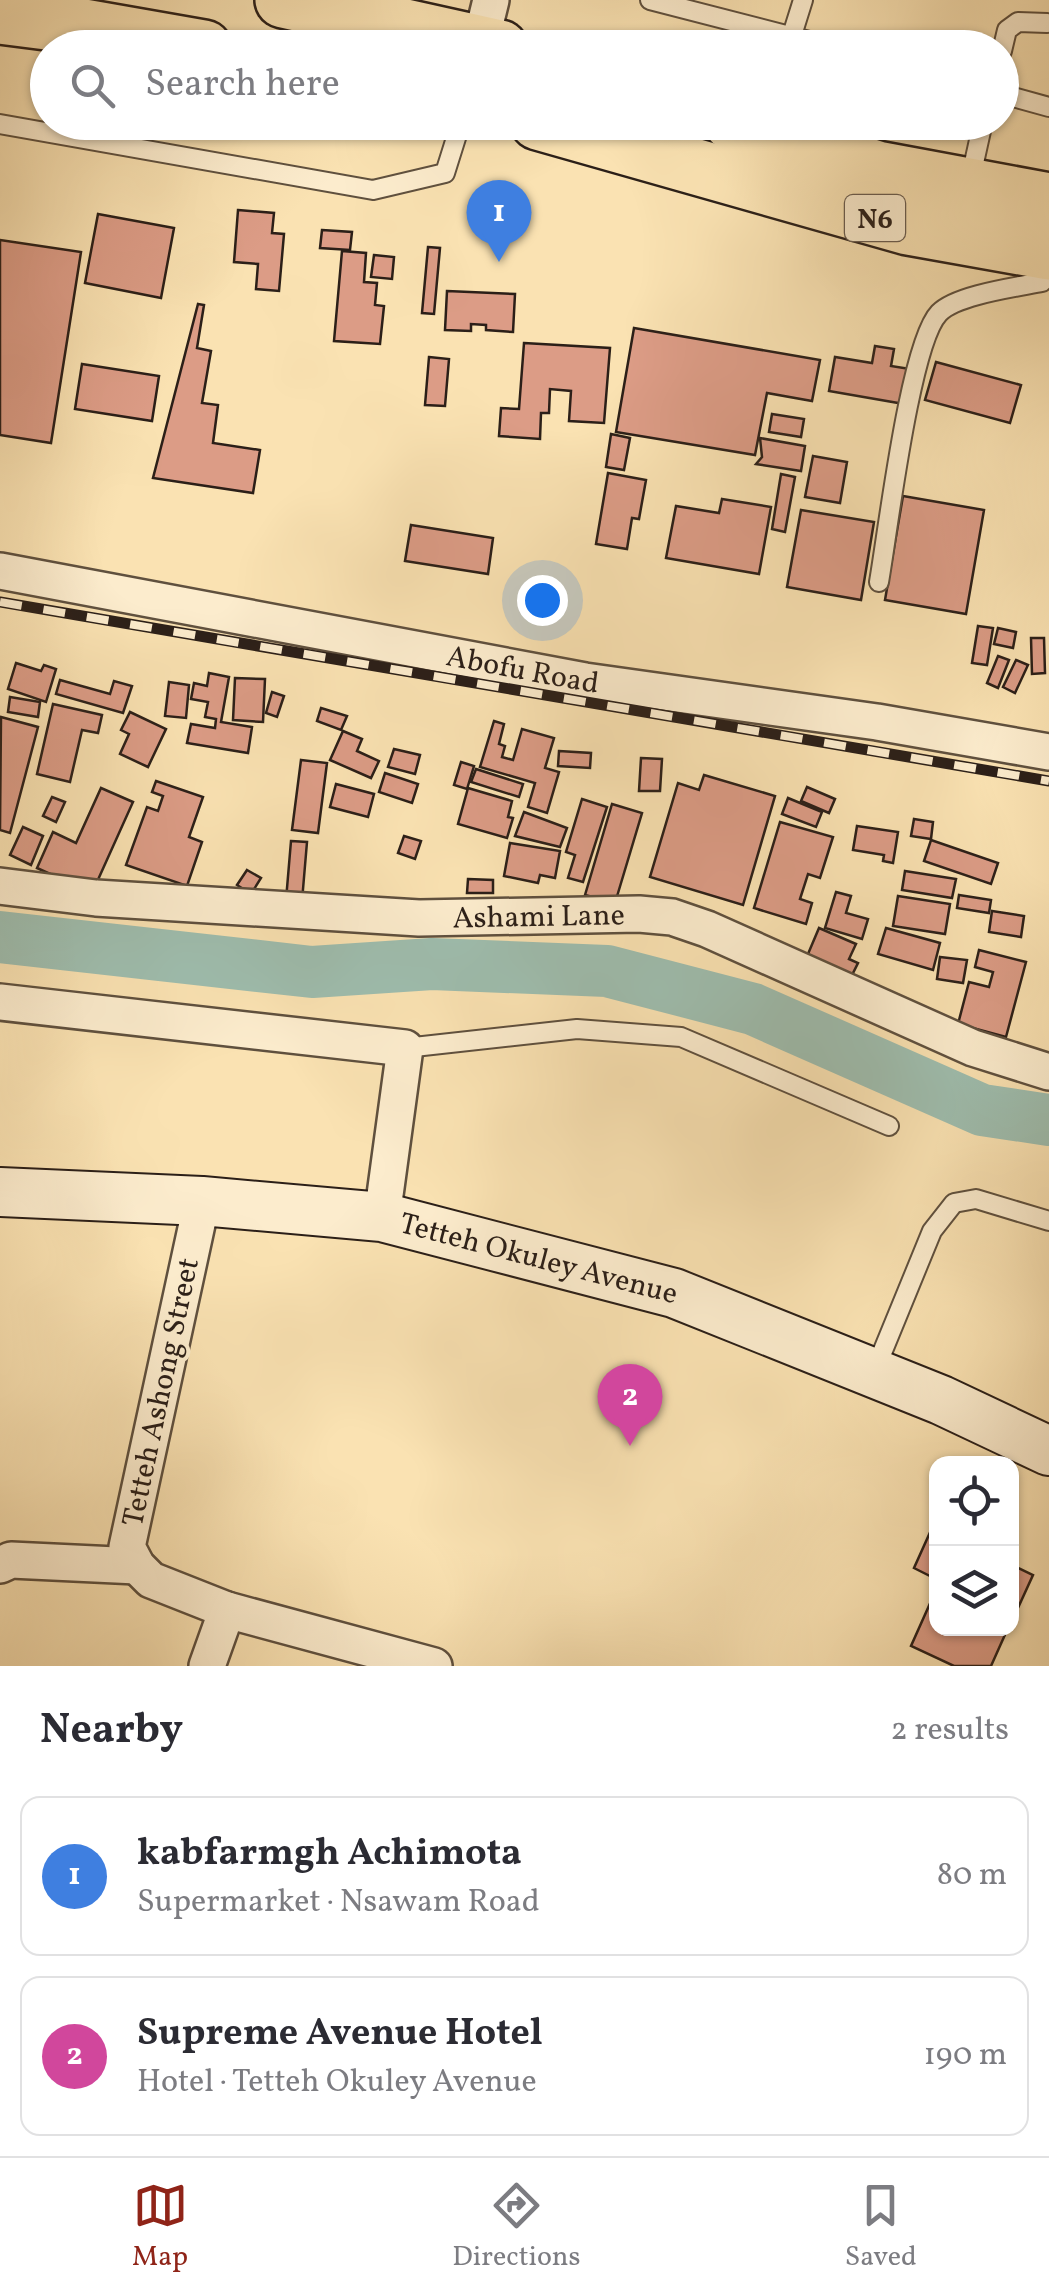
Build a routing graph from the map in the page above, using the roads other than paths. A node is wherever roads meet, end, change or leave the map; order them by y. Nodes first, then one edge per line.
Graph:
1 (283, 0) edge
2 (650, 0) edge
3 (802, 0) edge
4 (0, 16) edge
5 (1047, 23) edge
6 (101, 30) edge
7 (464, 30) edge
8 (752, 30) edge
9 (793, 30) edge
10 (1007, 30) edge
11 (1019, 99) edge
12 (1049, 107) edge
13 (0, 124) edge
14 (30, 129) edge
15 (90, 140) edge
16 (454, 140) edge
17 (601, 140) edge
18 (793, 140) edge
19 (979, 140) edge
20 (969, 186) junction
21 (1049, 201) edge
22 (1045, 267) edge
23 (0, 571) edge
24 (879, 582) dead end
25 (1049, 752) edge
26 (0, 886) edge
27 (0, 1002) edge
28 (405, 1048) junction
29 (1049, 1072) edge
30 (888, 1126) dead end
31 (0, 1192) edge
32 (202, 1200) junction
33 (382, 1217) junction
34 (1049, 1221) edge
35 (873, 1375) junction
36 (1049, 1451) edge
37 (0, 1565) edge
38 (136, 1566) junction
39 (227, 1610) junction
40 (207, 1666) edge
41 (434, 1666) edge

1 - 7 highway
2 - 8 lane
3 - 9 lane
4 - 6 highway
5 - 10 lane
11 - 12 lane
13 - 14 lane
15 - 16 lane
17 - 22 highway, N6
18 - 20 highway, N6
19 - 20 lane
20 - 21 highway, N6
22 - 24 lane
23 - 25 street, Abofu Road
26 - 29 street, Ashami Lane
27 - 28 street
28 - 30 lane
28 - 33 street
31 - 32 street, Tetteh Okuley Avenue
32 - 33 street, Tetteh Okuley Avenue
32 - 38 street, Tetteh Ashong Street
33 - 35 street, Tetteh Okuley Avenue
34 - 35 lane
35 - 36 street, Tetteh Okuley Avenue
37 - 38 street
38 - 39 street, Tetteh Ashong Street
39 - 40 street
39 - 41 street, Tetteh Ashong Street

